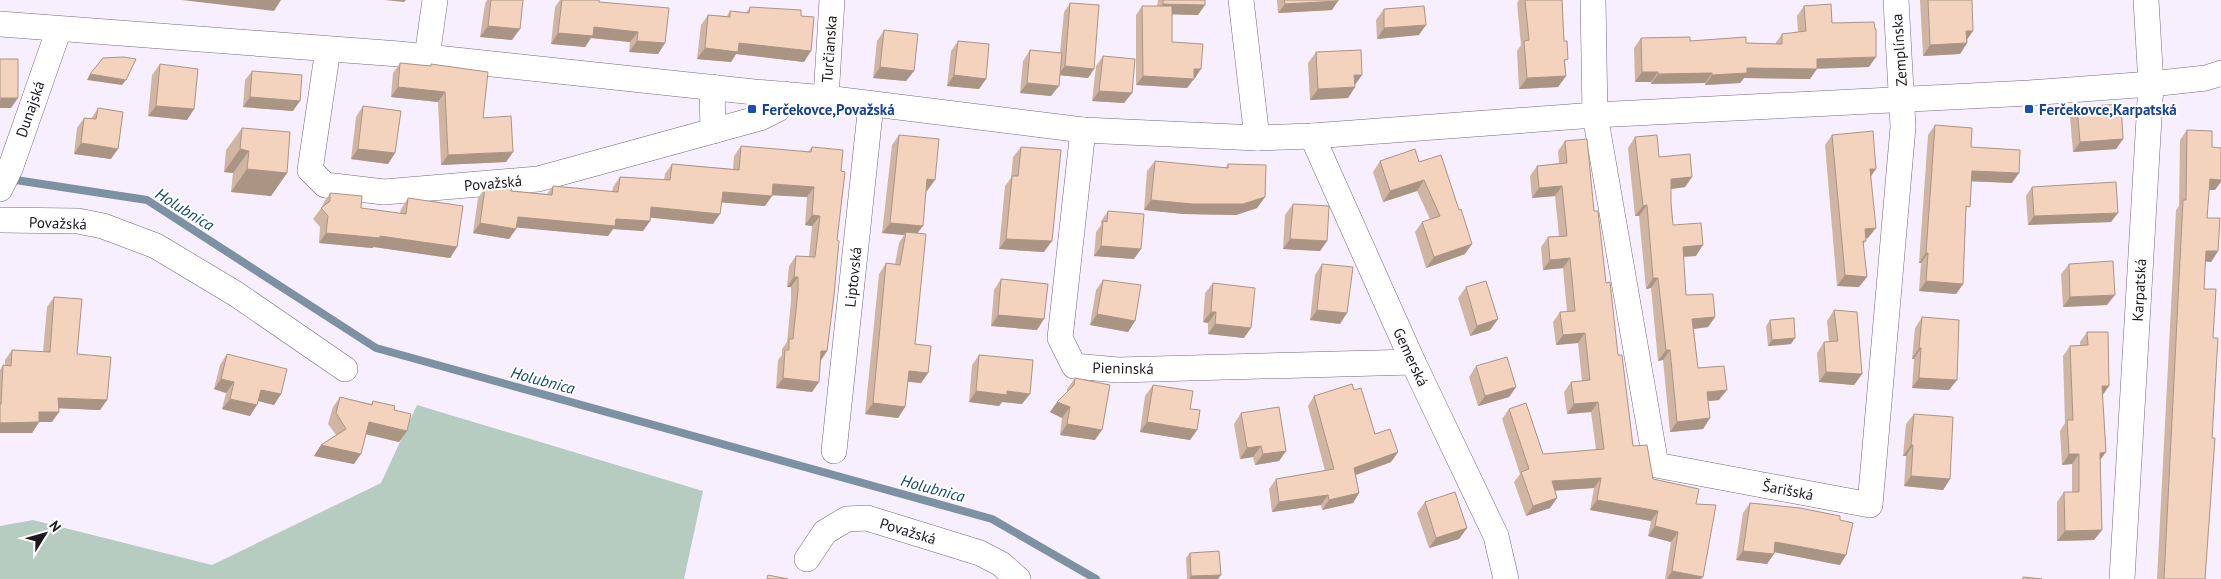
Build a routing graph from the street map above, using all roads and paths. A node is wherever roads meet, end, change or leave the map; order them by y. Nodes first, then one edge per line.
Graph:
1 (435, 0) edge
2 (832, 0) edge
3 (1241, 0) edge
4 (1593, 0) edge
5 (1896, 0) edge
6 (2146, 0) edge
7 (0, 24) edge
8 (59, 29) junction
9 (328, 49) junction
10 (428, 57) junction
11 (2221, 73) edge
12 (2150, 84) junction
13 (712, 88) junction
14 (784, 94) junction
15 (826, 98) junction
16 (1902, 100) junction
17 (871, 104) junction
18 (1595, 115) junction
19 (1083, 130) junction
20 (713, 132) junction
21 (1312, 136) junction
22 (1257, 138) junction
23 (5, 179) edge
24 (0, 220) edge
25 (1413, 362) junction
26 (345, 369) dead end
27 (834, 451) dead end
28 (807, 559) dead end
29 (1018, 579) edge
30 (1506, 579) edge
31 (2122, 579) edge

1 - 10 street
2 - 15 street, Turčianska
3 - 22 street
4 - 18 street
5 - 16 street, Zemplínska
6 - 12 street, Karpatská
7 - 8 street
8 - 9 street
8 - 23 street, Dunajská
9 - 10 street
9 - 20 street, Považská
10 - 13 street
11 - 12 street
12 - 16 street
12 - 31 street, Karpatská
13 - 14 street
13 - 20 street
14 - 15 street
14 - 20 street, Považská
15 - 17 street
16 - 18 street
16 - 18 street, Šarišská
17 - 19 street
17 - 27 street, Liptovská
18 - 21 street
19 - 22 street
19 - 25 street, Pieninská
21 - 22 street
21 - 25 street, Gemerská
24 - 26 street, Považská
25 - 30 street, Gemerská
28 - 29 street, Považská

